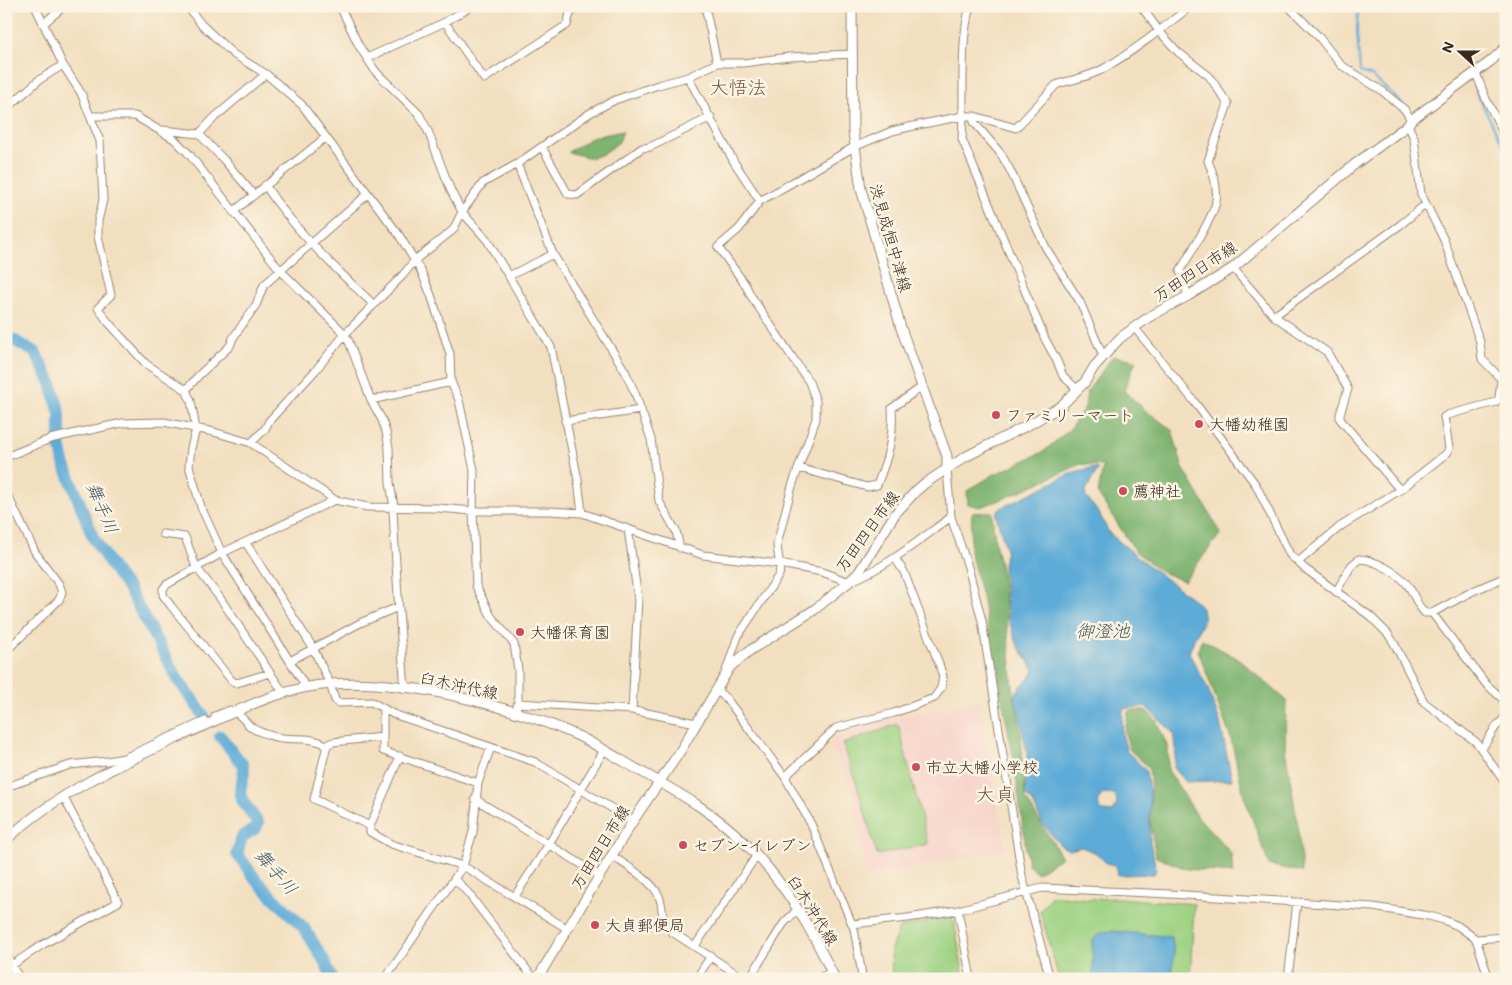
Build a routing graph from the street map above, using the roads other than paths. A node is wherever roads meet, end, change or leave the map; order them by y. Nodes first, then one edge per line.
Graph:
1 (35, 6) edge
2 (64, 6) edge
3 (186, 6) edge
4 (340, 6) edge
5 (472, 6) edge
6 (580, 6) edge
7 (705, 6) edge
8 (852, 6) edge
9 (970, 6) edge
10 (1141, 6) edge
11 (1192, 6) edge
12 (1218, 6) edge
13 (1223, 6) edge
14 (1288, 6) edge
15 (445, 22) junction
16 (44, 24) junction
17 (1159, 31) junction
18 (1506, 47) edge
19 (853, 54) junction
20 (367, 58) junction
21 (717, 63) junction
22 (63, 65) junction
23 (1476, 73) junction
24 (266, 74) junction
25 (688, 77) junction
26 (6, 109) edge
27 (90, 116) junction
28 (964, 116) junction
29 (972, 116) junction
30 (711, 117) junction
31 (1409, 123) junction
32 (160, 130) junction
33 (199, 134) junction
34 (326, 137) junction
35 (1506, 138) edge
36 (542, 147) junction
37 (854, 147) junction
38 (517, 164) junction
39 (266, 185) junction
40 (368, 194) junction
41 (254, 195) junction
42 (760, 201) junction
43 (1426, 204) junction
44 (233, 212) junction
45 (462, 212) junction
46 (311, 244) junction
47 (553, 254) junction
48 (415, 260) junction
49 (1233, 268) junction
50 (280, 270) junction
51 (509, 276) junction
52 (1188, 296) junction
53 (374, 305) junction
54 (1274, 316) junction
55 (1134, 327) junction
56 (345, 334) junction
57 (1103, 356) junction
58 (451, 382) junction
59 (922, 386) junction
60 (186, 390) junction
61 (1078, 390) junction
62 (371, 400) junction
63 (641, 410) junction
64 (566, 421) junction
65 (196, 429) junction
66 (251, 443) junction
67 (6, 456) edge
68 (799, 468) junction
69 (947, 470) junction
70 (1400, 490) junction
71 (6, 492) edge
72 (336, 500) junction
73 (394, 506) junction
74 (473, 511) junction
75 (582, 513) junction
76 (951, 517) junction
77 (628, 529) junction
78 (163, 534) dead end
79 (246, 543) junction
80 (680, 548) junction
81 (222, 553) junction
82 (895, 558) junction
83 (1298, 562) junction
84 (780, 564) junction
85 (196, 567) junction
86 (1506, 577) edge
87 (849, 582) junction
88 (1336, 592) junction
89 (398, 607) junction
90 (1432, 613) junction
91 (313, 648) junction
92 (6, 651) edge
93 (290, 661) junction
94 (725, 672) junction
95 (270, 673) junction
96 (330, 684) junction
97 (306, 687) junction
98 (405, 689) junction
99 (716, 690) junction
100 (283, 692) junction
101 (1506, 702) edge
102 (518, 703) junction
103 (382, 708) junction
104 (632, 710) junction
105 (235, 711) junction
106 (515, 713) junction
107 (1506, 716) edge
108 (696, 723) junction
109 (383, 737) junction
110 (327, 745) junction
111 (491, 747) junction
112 (604, 750) junction
113 (1482, 750) junction
114 (400, 756) junction
115 (785, 777) junction
116 (478, 783) junction
117 (660, 783) junction
118 (1506, 784) edge
119 (6, 787) edge
120 (582, 791) junction
121 (63, 796) junction
122 (475, 799) junction
123 (633, 821) junction
124 (370, 826) junction
125 (6, 840) edge
126 (549, 844) junction
127 (611, 855) junction
128 (757, 856) junction
129 (463, 866) junction
130 (599, 875) junction
131 (455, 879) junction
132 (1027, 892) junction
133 (514, 896) junction
134 (1297, 902) junction
135 (798, 909) junction
136 (958, 910) junction
137 (852, 924) junction
138 (568, 929) junction
139 (1506, 937) edge
140 (1476, 939) junction
141 (695, 946) junction
142 (6, 953) edge
143 (711, 956) junction
144 (8, 967) edge
145 (833, 975) edge
146 (20, 979) edge
147 (385, 979) edge
148 (535, 979) edge
149 (696, 979) edge
150 (748, 979) edge
151 (817, 979) edge
152 (862, 979) edge
153 (970, 979) edge
154 (1050, 979) edge
155 (1288, 979) edge
156 (1488, 979) edge

1 - 16 street
2 - 16 street
3 - 24 street
4 - 20 street
5 - 15 street
6 - 15 street
7 - 21 street
8 - 19 main road, 渋見成恒中津線
9 - 28 street
10 - 17 street
11 - 17 street
12 - 13 street
14 - 31 street
15 - 20 street
16 - 22 street
17 - 29 street
17 - 52 street
18 - 23 main road, 万田四日市線
19 - 21 street
19 - 37 main road, 渋見成恒中津線
20 - 45 street
21 - 25 street
22 - 26 street
22 - 27 street
23 - 31 main road, 万田四日市線
23 - 35 street
24 - 33 street
24 - 34 street
25 - 30 street
25 - 36 street
27 - 32 street
27 - 60 street
28 - 29 street
28 - 37 street
28 - 61 street
29 - 57 street
30 - 36 street
30 - 42 street
31 - 43 street
31 - 49 main road, 万田四日市線
32 - 33 street
32 - 44 street
33 - 41 street
34 - 39 street
34 - 40 street
36 - 38 street
37 - 42 street
37 - 59 main road, 渋見成恒中津線
38 - 45 street
38 - 47 street
39 - 41 street
39 - 46 street
40 - 46 street
40 - 48 street
41 - 44 street
42 - 68 street
43 - 54 street
43 - 70 street
44 - 50 street
45 - 48 street
45 - 51 street
46 - 50 street
46 - 53 street
47 - 51 street
47 - 63 street
48 - 53 street
48 - 58 street
49 - 52 main road, 万田四日市線
49 - 54 street
50 - 56 street
50 - 60 street
51 - 64 street
52 - 55 main road, 万田四日市線
53 - 56 street
54 - 70 street
55 - 57 main road, 万田四日市線
55 - 83 street
56 - 62 street
56 - 66 street
57 - 61 main road, 万田四日市線
58 - 62 street
58 - 74 street
59 - 68 street
59 - 69 main road, 渋見成恒中津線
60 - 65 street
61 - 69 main road, 万田四日市線
62 - 73 street
63 - 64 street
63 - 80 street
64 - 75 street
65 - 66 street
65 - 67 street
65 - 81 street
66 - 72 street
68 - 84 street
69 - 76 street
69 - 87 main road, 万田四日市線
70 - 83 street
71 - 92 street
72 - 73 street
72 - 79 street
73 - 74 street
73 - 89 street
74 - 75 street
74 - 102 street
75 - 77 street
76 - 82 street
76 - 132 street
77 - 80 street
77 - 104 street
78 - 85 street
79 - 81 street
79 - 91 street
80 - 84 street
81 - 85 street
81 - 93 street
82 - 87 street
82 - 115 street
83 - 88 street
84 - 87 street
84 - 94 street
85 - 95 street
85 - 95 street
86 - 90 street
87 - 94 main road, 万田四日市線
88 - 90 street
88 - 113 street
89 - 91 street
89 - 98 street
90 - 101 street
91 - 93 street
91 - 96 street
93 - 97 street
94 - 99 main road, 万田四日市線
95 - 100 street
96 - 97 main road, 臼木沖代線
96 - 98 main road, 臼木沖代線
96 - 103 street
97 - 100 main road, 臼木沖代線
98 - 106 main road, 臼木沖代線
99 - 108 main road, 万田四日市線
99 - 115 street
100 - 105 main road, 臼木沖代線
102 - 104 street
102 - 106 street
103 - 109 street
103 - 111 street
104 - 108 street
105 - 110 street
105 - 119 street
105 - 121 main road, 臼木沖代線
106 - 112 main road, 臼木沖代線
107 - 113 street
108 - 117 main road, 万田四日市線
109 - 110 street
109 - 114 street
110 - 124 street
111 - 116 street
111 - 120 street
112 - 117 main road, 臼木沖代線
112 - 120 street
113 - 118 street
114 - 116 street
114 - 124 street
115 - 137 street
116 - 122 street
117 - 123 main road, 万田四日市線
117 - 128 main road, 臼木沖代線
120 - 123 street
120 - 126 street
121 - 125 main road, 臼木沖代線
121 - 144 street
122 - 126 street
122 - 129 street
123 - 127 main road, 万田四日市線
124 - 129 street
126 - 130 street
126 - 133 street
127 - 130 main road, 万田四日市線
127 - 141 street
128 - 135 main road, 臼木沖代線
128 - 141 street
129 - 131 street
129 - 133 street
130 - 138 main road, 万田四日市線
131 - 147 street
131 - 148 street
132 - 134 street
132 - 136 street
132 - 154 street
133 - 138 street
134 - 140 street
134 - 155 street
135 - 145 main road, 臼木沖代線
135 - 150 street
136 - 137 street
136 - 153 street
137 - 152 street
138 - 148 main road, 万田四日市線
139 - 140 street
140 - 156 street
141 - 143 street
142 - 144 street
143 - 149 street
143 - 150 street
144 - 146 street
145 - 151 street

